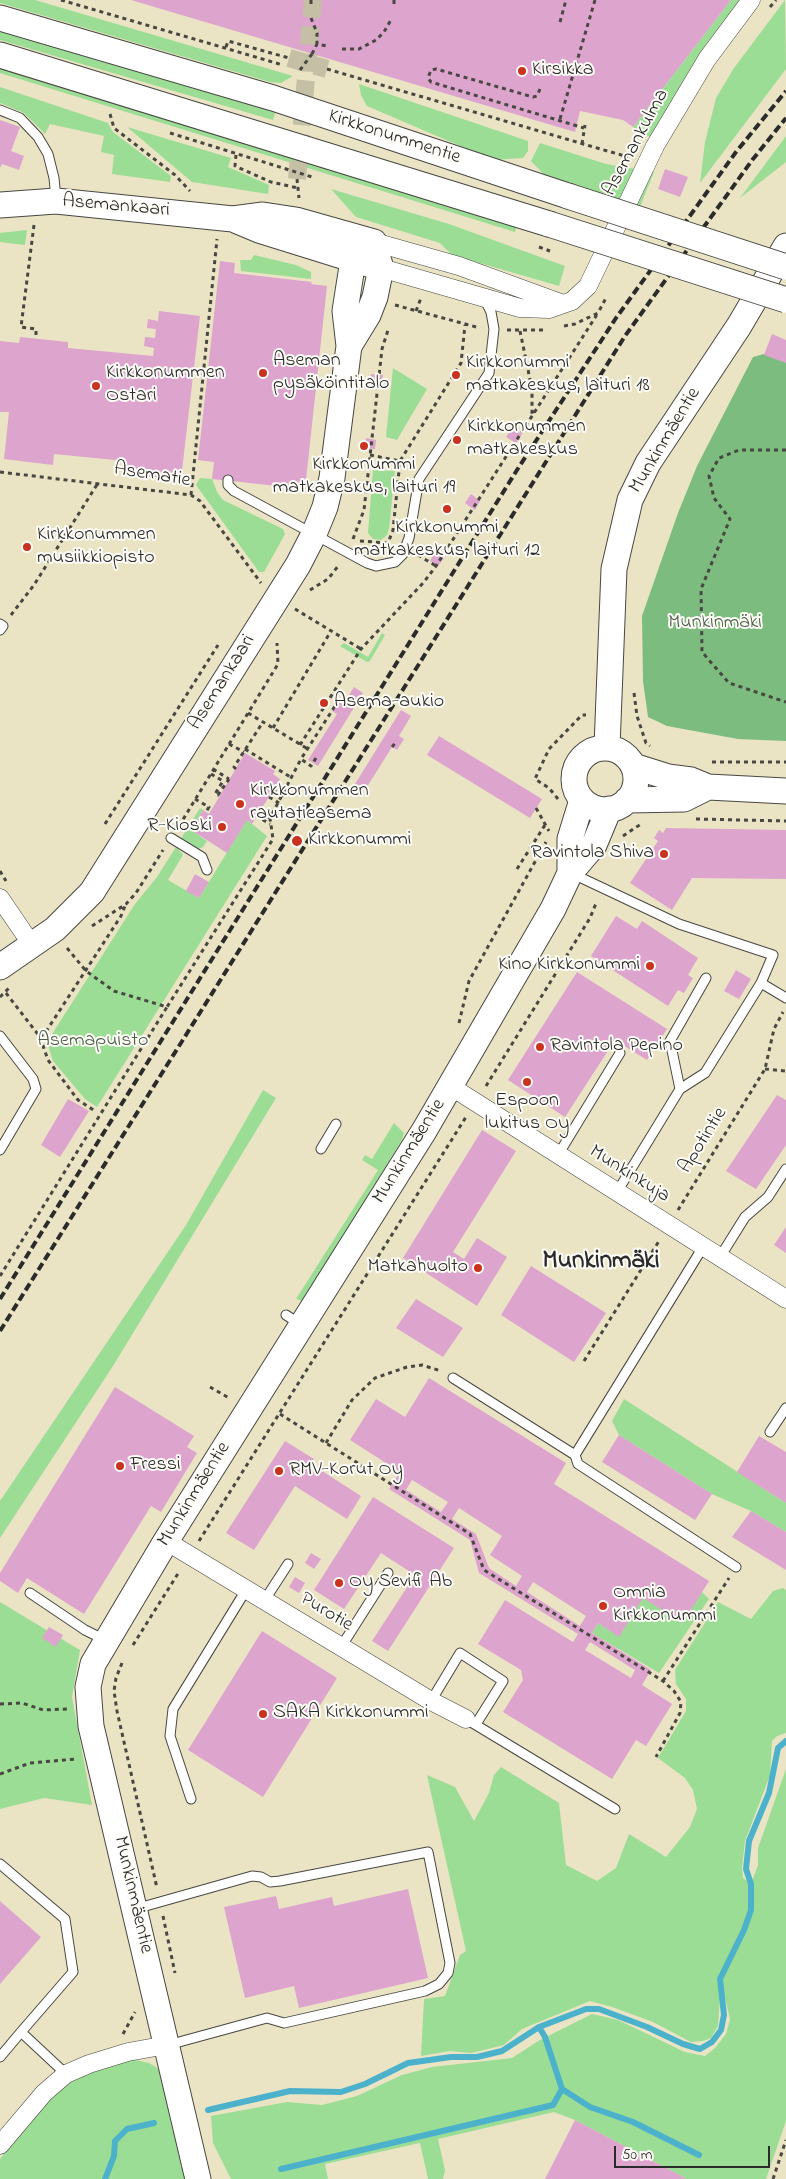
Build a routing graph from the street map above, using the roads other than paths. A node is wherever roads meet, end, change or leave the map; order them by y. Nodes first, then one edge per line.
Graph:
1 (751, 0) edge
2 (0, 18) edge
3 (0, 55) edge
4 (0, 110) edge
5 (56, 201) junction
6 (0, 206) edge
7 (225, 226) junction
8 (374, 242) junction
9 (786, 246) edge
10 (353, 260) junction
11 (786, 267) edge
12 (381, 268) junction
13 (485, 300) junction
14 (786, 300) edge
15 (563, 304) junction
16 (349, 346) junction
17 (228, 480) dead end
18 (314, 534) junction
19 (607, 748) junction
20 (633, 766) junction
21 (708, 788) junction
22 (786, 791) edge
23 (570, 801) junction
24 (618, 805) junction
25 (171, 838) road end
26 (207, 870) dead end
27 (570, 873) junction
28 (0, 898) edge
29 (32, 945) junction
30 (0, 967) edge
31 (706, 978) dead end
32 (761, 983) junction
33 (786, 998) edge
34 (1, 1041) edge
35 (620, 1053) dead end
36 (450, 1086) junction
37 (680, 1089) junction
38 (336, 1124) dead end
39 (321, 1149) dead end
40 (0, 1150) edge
41 (558, 1155) junction
42 (786, 1169) edge
43 (617, 1192) junction
44 (703, 1247) junction
45 (720, 1257) junction
46 (786, 1299) edge
47 (452, 1378) road end
48 (786, 1408) edge
49 (770, 1432) dead end
50 (575, 1455) junction
51 (166, 1541) junction
52 (288, 1564) dead end
53 (736, 1567) road end
54 (388, 1573) dead end
55 (246, 1590) junction
56 (30, 1593) dead end
57 (264, 1601) junction
58 (105, 1640) junction
59 (341, 1647) junction
60 (431, 1701) junction
61 (471, 1722) junction
62 (191, 1799) dead end
63 (614, 1809) dead end
64 (0, 1864) edge
65 (135, 1909) junction
66 (21, 2032) junction
67 (167, 2045) junction
68 (0, 2056) edge
69 (66, 2074) junction
70 (0, 2145) edge
71 (198, 2179) edge

1 - 15 street, Asemankulma
2 - 11 street, Kirkkonummentie, bridge
3 - 14 street, Kirkkonummentie, bridge
4 - 5 lane
5 - 6 street, Asemankaari
5 - 7 street, Asemankaari
7 - 8 street, Asemankaari
7 - 10 street, Asemankaari
8 - 10 street
8 - 12 street
8 - 15 street
9 - 19 street, Munkinmäentie
10 - 12 street, Asemankaari
10 - 16 street, Asemankaari
12 - 13 street, Asemankulma
12 - 16 street, Asemankaari
13 - 15 street, Asemankulma
13 - 18 lane
16 - 18 street, Asemankaari
17 - 18 lane
18 - 29 street, Asemankaari
19 - 20 street
19 - 23 street
20 - 21 street
20 - 24 street
21 - 22 street
21 - 24 street
23 - 24 street
23 - 27 street, Munkinmäentie
24 - 27 street, Munkinmäentie
25 - 26 lane
27 - 32 lane
27 - 36 street, Munkinmäentie
28 - 29 street
29 - 30 street, Asemankaari
31 - 37 lane
32 - 33 lane
32 - 37 lane
34 - 40 lane
35 - 41 lane
36 - 41 street, Munkinkuja
36 - 51 street, Munkinmäentie
37 - 43 lane
38 - 39 lane
41 - 43 street, Munkinkuja
42 - 45 lane
43 - 44 street, Munkinkuja
44 - 45 street, Munkinkuja
44 - 50 lane
45 - 46 street, Munkinkuja
47 - 50 lane
48 - 49 lane
50 - 53 lane
51 - 55 street, Purotie
51 - 58 street, Munkinmäentie
52 - 57 lane
54 - 59 lane
55 - 57 street, Purotie
55 - 62 lane
56 - 58 lane
57 - 59 street, Purotie
58 - 65 street, Munkinmäentie
59 - 60 street, Purotie
60 - 61 street, Purotie
60 - 61 lane
61 - 63 lane
64 - 66 lane
65 - 67 street, Munkinmäentie
65 - 67 lane
66 - 68 lane
66 - 69 lane
67 - 69 street
67 - 71 street, Munkinmäentie
69 - 70 street

